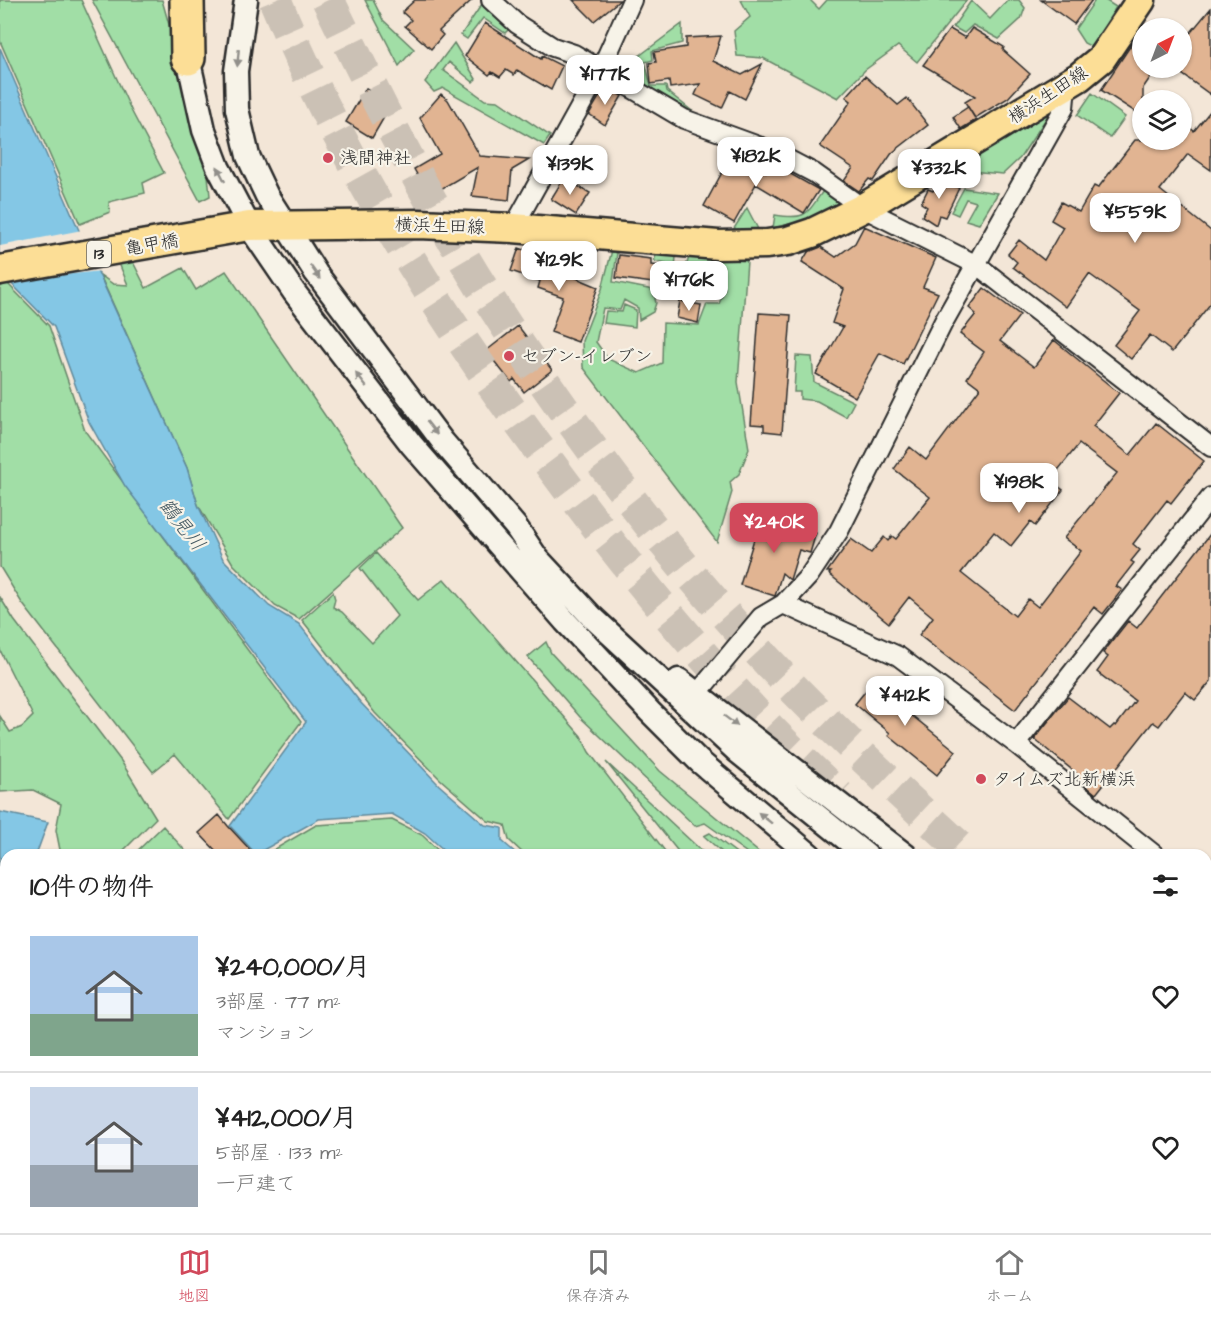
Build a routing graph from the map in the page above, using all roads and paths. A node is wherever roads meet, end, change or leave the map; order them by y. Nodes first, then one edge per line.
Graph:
1 (173, 0) edge
2 (187, 0) edge
3 (246, 0) edge
4 (491, 0) edge
5 (632, 0) edge
6 (1141, 0) edge
7 (188, 58) junction
8 (600, 71) junction
9 (1066, 86) junction
10 (863, 208) junction
11 (283, 224) junction
12 (249, 226) junction
13 (513, 228) junction
14 (198, 236) joint
15 (977, 265) junction
16 (0, 270) edge
17 (1211, 447) edge
18 (1211, 497) edge
19 (480, 521) junction
20 (516, 527) junction
21 (783, 604) junction
22 (696, 695) junction
23 (1016, 744) junction
24 (800, 811) junction
25 (803, 849) edge
26 (837, 849) edge
27 (857, 849) edge
28 (897, 849) edge
29 (1147, 849) edge

1 - 7 street
2 - 7 highway
3 -> 11 street
4 - 8 street
5 - 8 street
6 - 9 main road, 横浜生田線 / 13
12 -> 7 street
8 - 10 street
8 - 13 street
9 - 10 main road, 横浜生田線 / 13
9 - 15 street
10 - 13 main road, 横浜生田線 / 13
10 - 15 street
11 - 12 main road, 横浜生田線 / 13
11 - 13 main road, 横浜生田線 / 13
11 -> 20 street
12 - 14 main road, 横浜生田線 / 13
19 -> 12 street
14 - 16 main road, 亀甲橋 / 13
15 - 17 street
15 - 21 street
18 - 23 street
19 - 24 street
25 -> 19 street
20 - 22 street
20 - 24 street
21 - 22 street
21 - 23 street
22 -> 28 street
23 - 29 street
24 - 26 street
24 - 27 street

